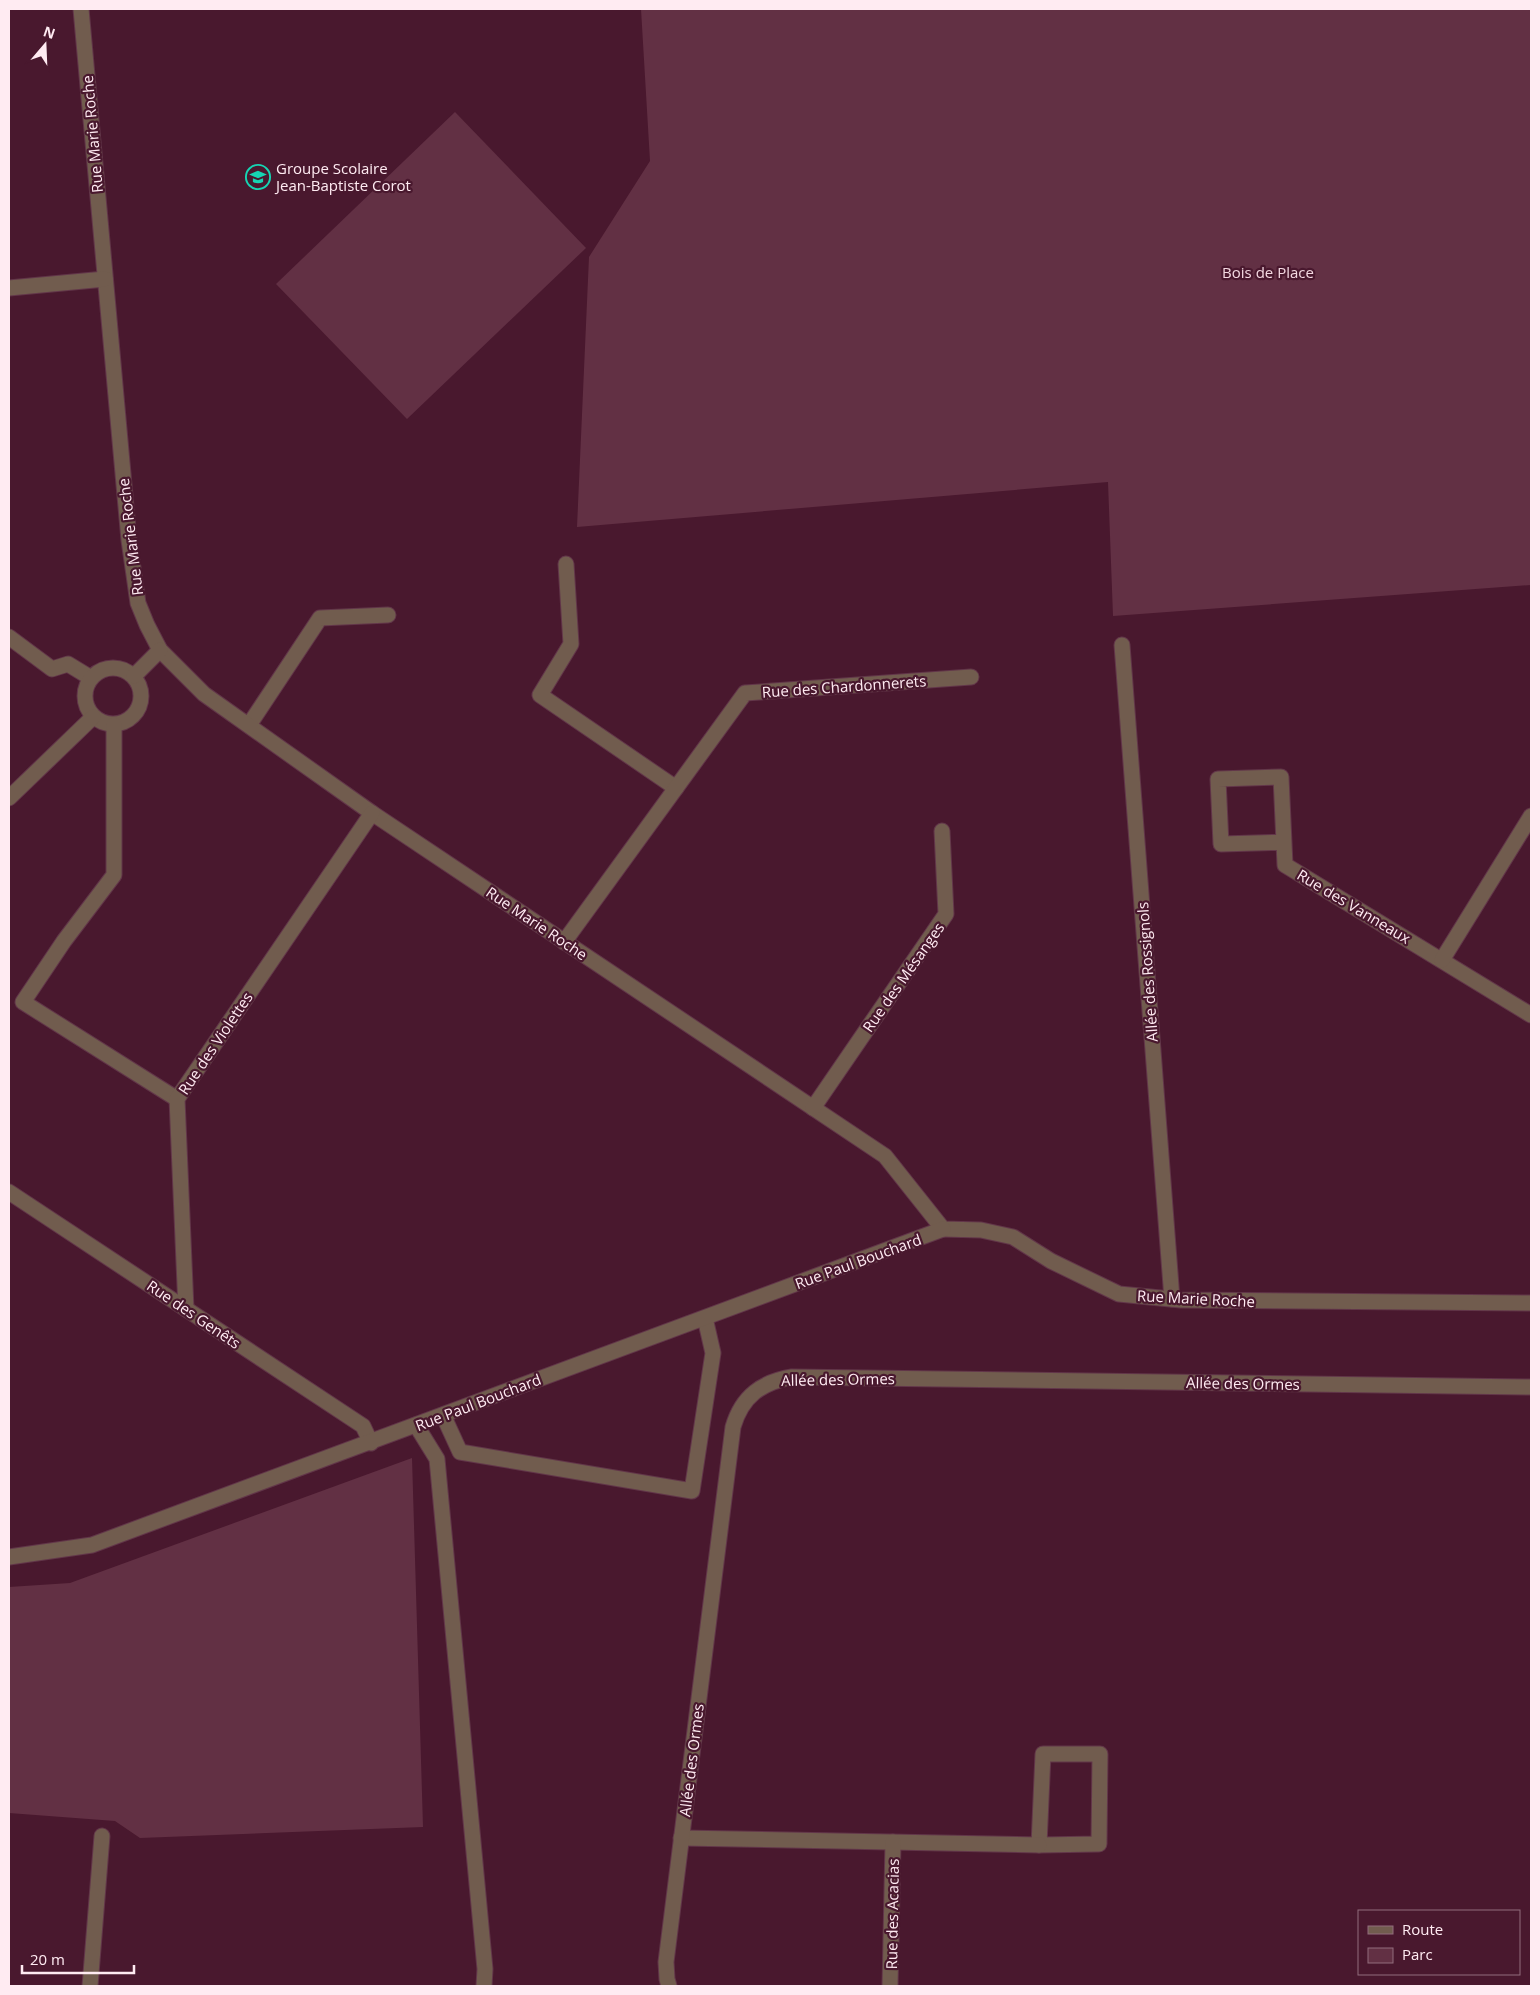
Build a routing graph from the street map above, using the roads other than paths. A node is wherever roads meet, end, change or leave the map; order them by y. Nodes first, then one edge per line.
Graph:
1 (80, 9) edge
2 (105, 279) junction
3 (9, 288) edge
4 (566, 564) dead end
5 (388, 615) dead end
6 (9, 637) edge
7 (1122, 645) dead end
8 (160, 650) junction
9 (134, 676) junction
10 (91, 678) junction
11 (971, 678) dead end
12 (93, 717) junction
13 (114, 725) junction
14 (249, 725) junction
15 (676, 788) junction
16 (9, 798) edge
17 (372, 813) junction
18 (1531, 816) edge
19 (942, 831) dead end
20 (1284, 842) junction
21 (564, 942) junction
22 (1442, 960) junction
23 (1531, 1015) edge
24 (177, 1099) junction
25 (813, 1108) junction
26 (9, 1192) edge
27 (943, 1229) junction
28 (1172, 1299) junction
29 (1531, 1302) edge
30 (186, 1309) junction
31 (705, 1318) junction
32 (1531, 1388) edge
33 (443, 1415) junction
34 (416, 1425) junction
35 (372, 1443) junction
36 (9, 1557) edge
37 (102, 1836) dead end
38 (680, 1838) junction
39 (893, 1842) junction
40 (1039, 1844) junction
41 (90, 1986) edge
42 (484, 1986) edge
43 (669, 1986) edge
44 (890, 1986) edge

1 - 2 street, Rue Marie Roche
2 - 3 street
2 - 8 street, Rue Marie Roche
4 - 15 street
5 - 14 street
6 - 10 street
7 - 28 street, Allée des Rossignols
8 - 9 street
8 - 14 street, Rue Marie Roche
9 - 10 street
9 - 13 street
10 - 12 street
11 - 15 street, Rue des Chardonnerets
12 - 13 street
12 - 16 street
13 - 24 street
14 - 17 street, Rue Marie Roche
15 - 21 street, Rue des Chardonnerets
17 - 21 street, Rue Marie Roche
17 - 24 street, Rue des Violettes
18 - 22 street
19 - 25 street, Rue des Mésanges
20 - 20 street, Rue des Vanneaux
20 - 22 street, Rue des Vanneaux
21 - 25 street, Rue Marie Roche
22 - 23 street, Rue des Vanneaux
24 - 30 street, Rue des Violettes
25 - 27 street, Rue Marie Roche
26 - 30 street, Rue des Genêts
27 - 28 street, Rue Marie Roche
27 - 31 street, Rue Paul Bouchard
28 - 29 street, Rue Marie Roche
30 - 35 street, Rue des Genêts
31 - 33 street, Rue Paul Bouchard
31 - 33 street
32 - 38 street, Allée des Ormes
33 - 34 street, Rue Paul Bouchard
34 - 35 street, Rue Paul Bouchard
34 - 42 street
35 - 36 street, Rue Paul Bouchard
37 - 41 street
38 - 39 street
38 - 43 street, Allée des Ormes
39 - 40 street
39 - 44 street, Rue des Acacias
40 - 40 street

